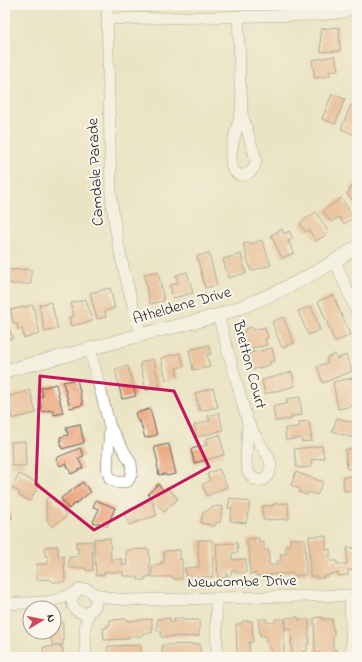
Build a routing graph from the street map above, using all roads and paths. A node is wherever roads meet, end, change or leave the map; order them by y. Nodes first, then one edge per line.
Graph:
1 (107, 5) edge
2 (357, 7) edge
3 (238, 17) junction
4 (108, 19) junction
5 (241, 110) junction
6 (357, 247) edge
7 (335, 262) junction
8 (357, 313) edge
9 (218, 315) junction
10 (140, 335) junction
11 (90, 350) junction
12 (5, 371) edge
13 (248, 423) dead end
14 (110, 427) dead end
15 (74, 593) junction
16 (93, 593) junction
17 (353, 595) edge
18 (216, 598) junction
19 (52, 600) edge
20 (128, 600) junction
21 (22, 603) edge
22 (5, 604) edge
23 (62, 605) edge
24 (74, 608) junction
25 (90, 612) junction
26 (85, 634) junction
27 (86, 657) edge
28 (217, 657) edge
29 (352, 657) edge

1 - 4 street, Camdale Parade
2 - 3 street
3 - 4 street
3 - 5 street
4 - 10 street, Camdale Parade
5 - 5 street
6 - 7 street, Atheldene Drive
7 - 8 street
7 - 9 street, Atheldene Drive
9 - 10 street, Atheldene Drive
9 - 13 street, Bretton Court
10 - 11 street, Atheldene Drive
11 - 12 street, Atheldene Drive
11 - 14 street
15 - 16 street
15 - 19 street
15 - 24 street
16 - 20 street, Newcombe Drive
16 - 25 street
17 - 18 street, Newcombe Drive
17 - 29 street
18 - 20 street, Newcombe Drive
18 - 28 street
20 - 25 street, Newcombe Drive
21 - 22 street
23 - 24 street
24 - 25 street
24 - 26 street
25 - 26 street
26 - 27 street

